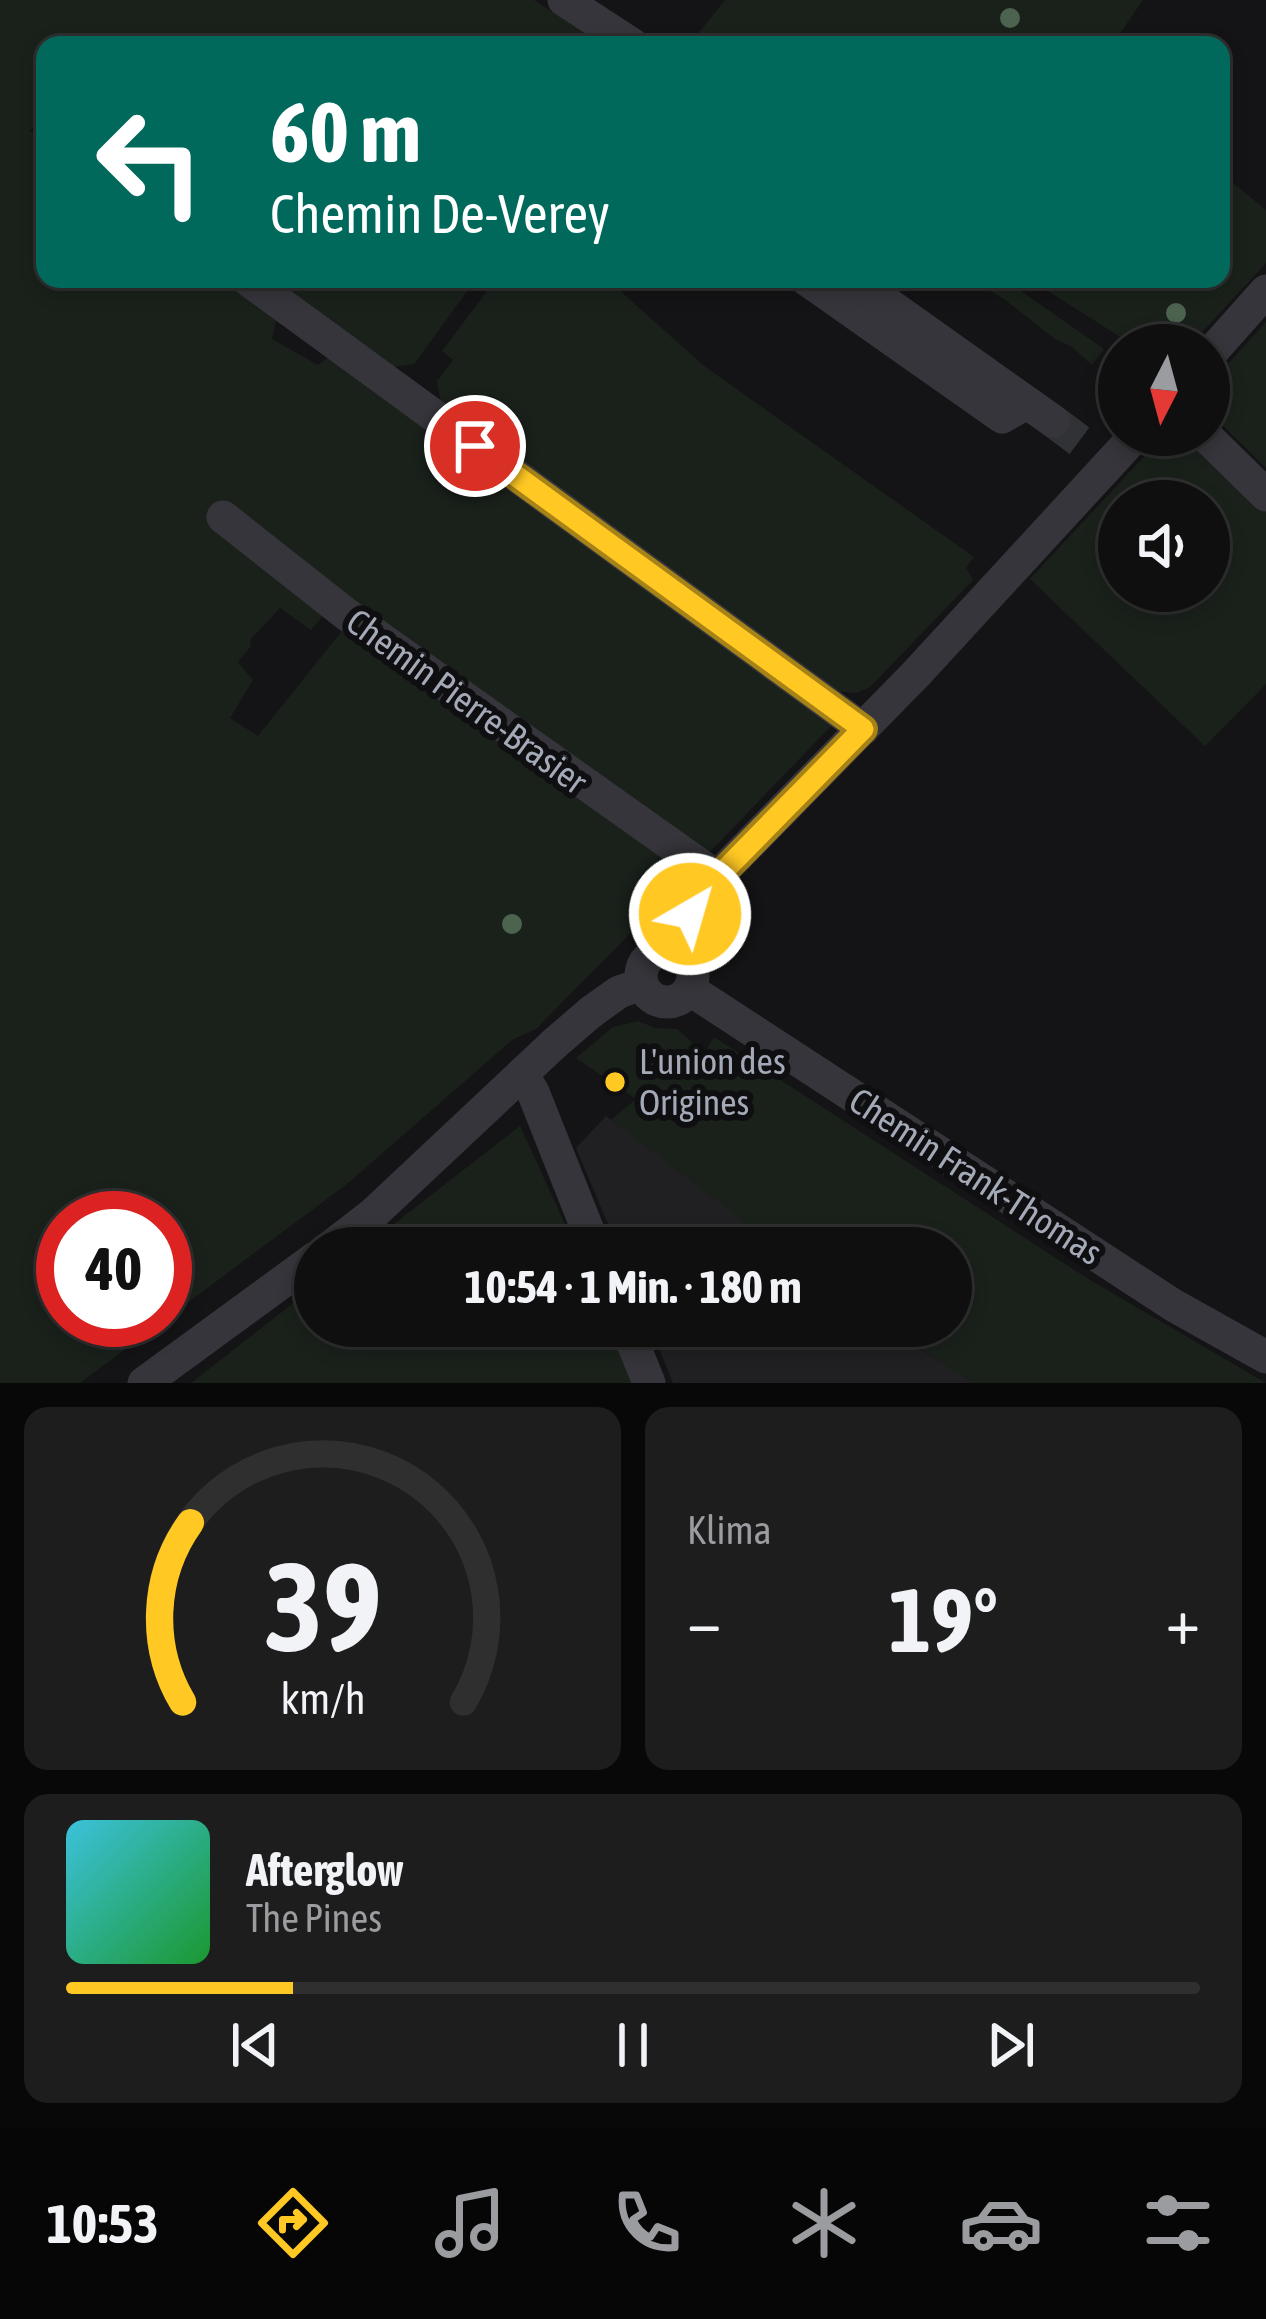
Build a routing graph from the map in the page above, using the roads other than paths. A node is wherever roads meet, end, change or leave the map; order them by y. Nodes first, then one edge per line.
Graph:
1 (564, 0) edge
2 (619, 36) edge
3 (260, 288) edge
4 (819, 288) edge
5 (866, 288) edge
6 (1266, 291) edge
7 (1230, 331) edge
8 (1102, 456) edge
9 (1226, 456) edge
10 (1266, 495) edge
11 (223, 517) dead end
12 (863, 729) junction
13 (718, 877) junction
14 (675, 951) junction
15 (642, 984) junction
16 (689, 988) junction
17 (522, 1074) junction
18 (356, 1227) edge
19 (587, 1227) edge
20 (294, 1273) edge
21 (634, 1347) edge
22 (1266, 1357) edge
23 (144, 1383) edge
24 (649, 1383) edge

1 - 2 street
3 - 12 street
4 - 5 street
6 - 7 street
8 - 12 street
9 - 10 street
11 - 13 street, Chemin Pierre-Brasier
12 - 13 street
13 - 14 street
14 - 15 street
14 - 16 street
15 - 16 street
15 - 17 street, bridge
16 - 22 street, Chemin Frank-Thomas
17 - 18 street
17 - 19 street
20 - 23 street
21 - 24 street

